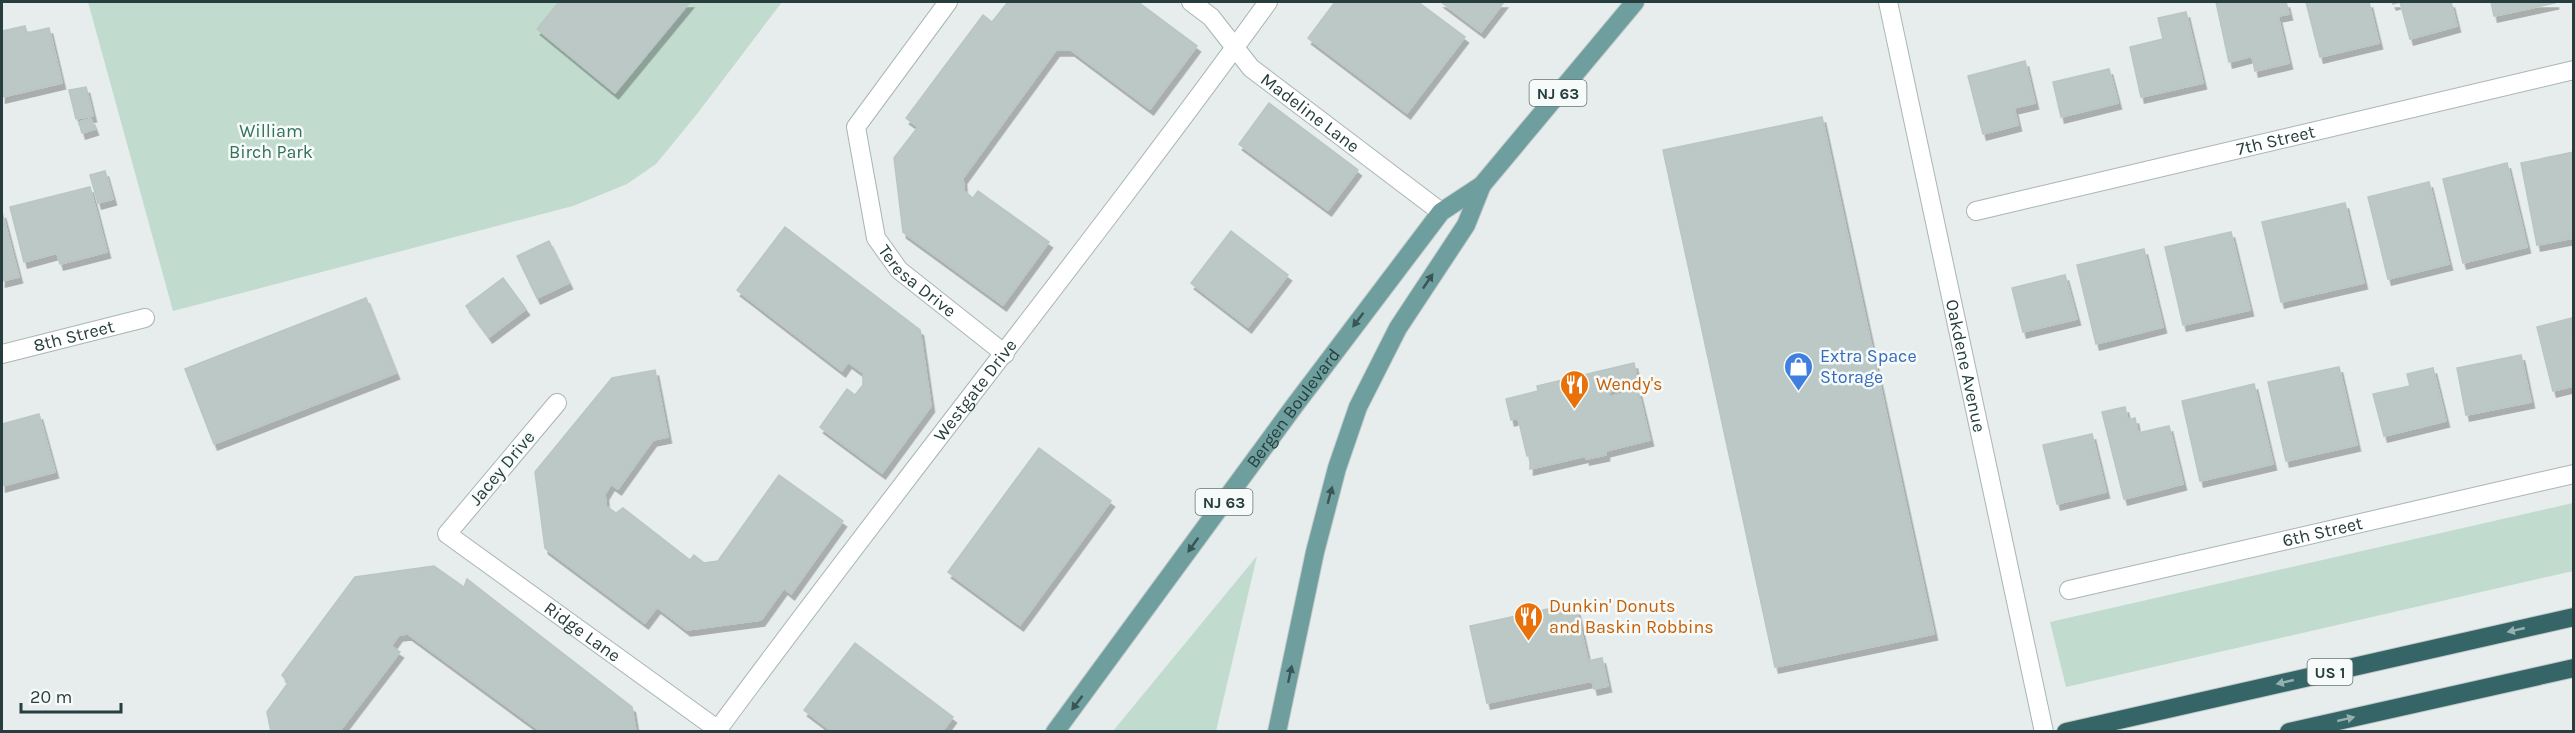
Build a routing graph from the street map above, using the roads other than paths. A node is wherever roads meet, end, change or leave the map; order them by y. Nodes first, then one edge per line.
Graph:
1 (948, 2) edge
2 (1191, 2) edge
3 (1268, 2) edge
4 (1635, 2) edge
5 (1888, 2) edge
6 (1235, 47) junction
7 (2574, 70) edge
8 (1482, 185) junction
9 (1976, 211) dead end
10 (1441, 212) junction
11 (145, 318) dead end
12 (2, 354) edge
13 (1005, 354) junction
14 (557, 403) dead end
15 (2574, 474) edge
16 (447, 534) joint
17 (2069, 590) dead end
18 (2574, 617) edge
19 (2574, 668) edge
20 (716, 730) edge
21 (1055, 732) edge
22 (1277, 732) edge
23 (2044, 732) edge
24 (2066, 732) edge
25 (2289, 732) edge

1 - 13 street, Teresa Drive
2 - 6 street, Madeline Lane
3 - 6 street, Westgate Drive
4 - 8 main road, Bergen Boulevard / NJ 63
5 - 23 street, Oakdene Avenue
6 - 10 street, Madeline Lane
6 - 13 street, Westgate Drive
7 - 9 street, 7th Street
8 - 10 main road, Bergen Boulevard / NJ 63
22 -> 8 main road, Bergen Boulevard / NJ 63
10 -> 21 main road, Bergen Boulevard / NJ 63
11 - 12 street, 8th Street
13 - 20 street, Westgate Drive
14 - 16 street, Jacey Drive
15 - 17 street, 6th Street
16 - 20 street, Ridge Lane
18 -> 24 highway, US 1
25 -> 19 highway

